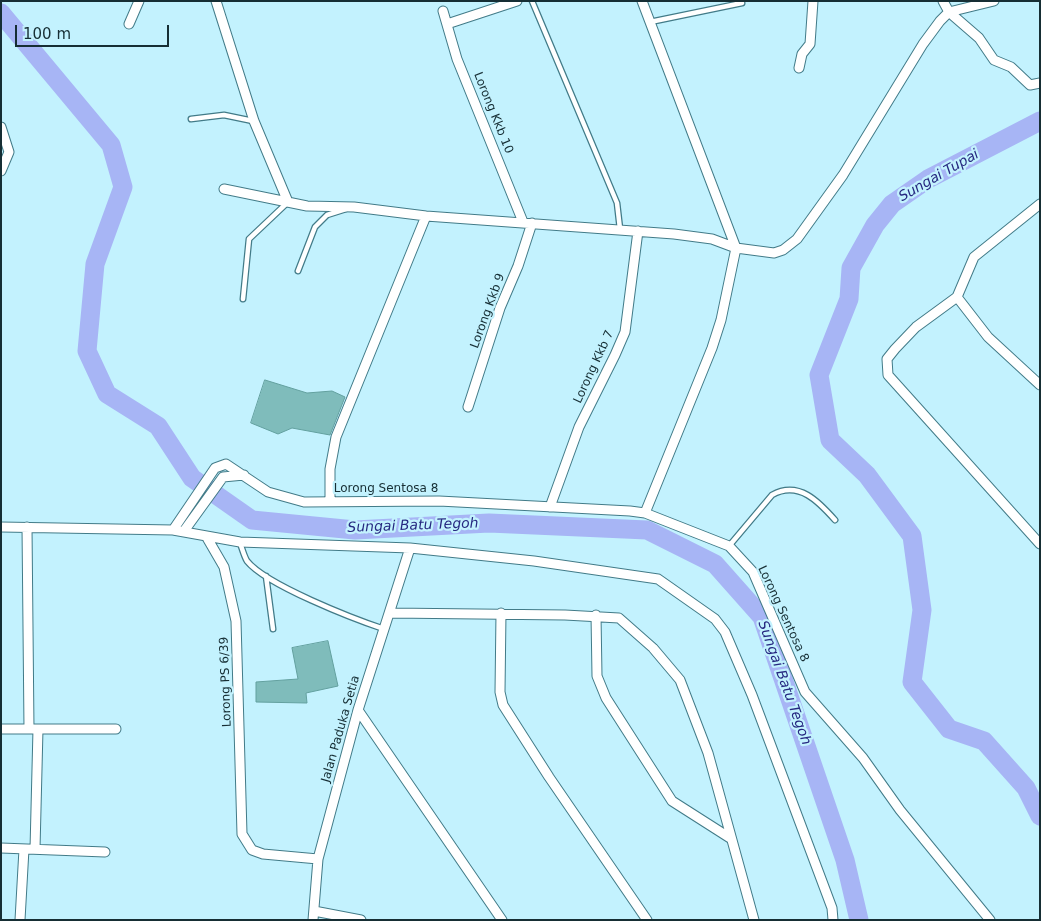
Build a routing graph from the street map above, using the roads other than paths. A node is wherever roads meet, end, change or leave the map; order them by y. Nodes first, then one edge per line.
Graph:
1 (139, 1) edge
2 (216, 1) edge
3 (517, 1) edge
4 (532, 1) edge
5 (642, 1) edge
6 (813, 1) edge
7 (944, 1) edge
8 (994, 1) edge
9 (742, 3) dead end
10 (443, 11) dead end
11 (950, 12) junction
12 (650, 22) junction
13 (129, 24) dead end
14 (447, 24) junction
15 (799, 68) dead end
16 (1040, 83) edge
17 (191, 119) dead end
18 (254, 121) junction
19 (1, 127) edge
20 (1, 171) edge
21 (224, 189) dead end
22 (288, 202) junction
23 (1040, 204) edge
24 (354, 207) junction
25 (426, 216) junction
26 (528, 222) junction
27 (620, 229) junction
28 (638, 231) junction
29 (736, 248) junction
30 (298, 271) dead end
31 (958, 297) junction
32 (243, 299) dead end
33 (1040, 385) edge
34 (468, 407) dead end
35 (244, 475) junction
36 (330, 502) junction
37 (550, 507) junction
38 (645, 513) junction
39 (835, 520) dead end
40 (1, 527) edge
41 (27, 527) junction
42 (173, 530) junction
43 (184, 531) junction
44 (206, 536) junction
45 (240, 542) junction
46 (1040, 544) edge
47 (729, 546) junction
48 (410, 548) junction
49 (266, 576) junction
50 (391, 613) junction
51 (501, 613) junction
52 (596, 616) junction
53 (273, 629) dead end
54 (384, 629) junction
55 (358, 710) junction
56 (1, 729) edge
57 (34, 729) junction
58 (116, 729) dead end
59 (730, 838) junction
60 (1, 848) edge
61 (24, 849) junction
62 (35, 850) junction
63 (105, 852) dead end
64 (318, 859) junction
65 (313, 915) edge
66 (985, 918) edge
67 (20, 920) edge
68 (361, 920) edge
69 (502, 920) edge
70 (647, 920) edge
71 (754, 920) edge
72 (832, 920) edge

1 - 13 street
2 - 18 street
3 - 14 street
4 - 27 lane
5 - 12 street
6 - 15 street
7 - 11 street
8 - 11 street
9 - 12 lane
10 - 14 street, Lorong Kkb 10
11 - 16 street
11 - 29 street
12 - 29 street
14 - 26 street, Lorong Kkb 10
17 - 18 lane
18 - 22 street
19 - 20 street
21 - 22 street
22 - 24 street
22 - 32 lane
23 - 31 street
24 - 25 street
24 - 30 lane
25 - 26 street
25 - 36 street
26 - 27 street
26 - 34 street, Lorong Kkb 9
27 - 28 street
28 - 29 street
28 - 37 street, Lorong Kkb 7
29 - 38 street
31 - 33 street
31 - 46 street
35 - 36 street, Lorong Sentosa 8
35 - 42 street, Lorong Sentosa 8
35 - 43 street
36 - 37 street, Lorong Sentosa 8
37 - 38 street, Lorong Sentosa 8
38 - 47 street, Lorong Sentosa 8
39 - 47 lane
40 - 41 street
41 - 42 street
41 - 57 street
42 - 43 street
43 - 44 street
44 - 45 street
44 - 64 street, Lorong PS 6/39
45 - 48 street
45 - 49 lane
47 - 66 street, Lorong Sentosa 8
48 - 50 street, Jalan Paduka Setia
48 - 72 street
49 - 53 lane
49 - 54 lane
50 - 51 street
50 - 54 street, Jalan Paduka Setia
51 - 52 street
51 - 70 street
52 - 59 street
52 - 59 street
54 - 55 street, Jalan Paduka Setia
55 - 64 street, Jalan Paduka Setia
55 - 69 street
56 - 57 street
57 - 58 street
57 - 62 street
59 - 71 street
60 - 61 street
61 - 62 street
61 - 67 street
62 - 63 street
64 - 65 street, Jalan Paduka Setia
65 - 68 street

